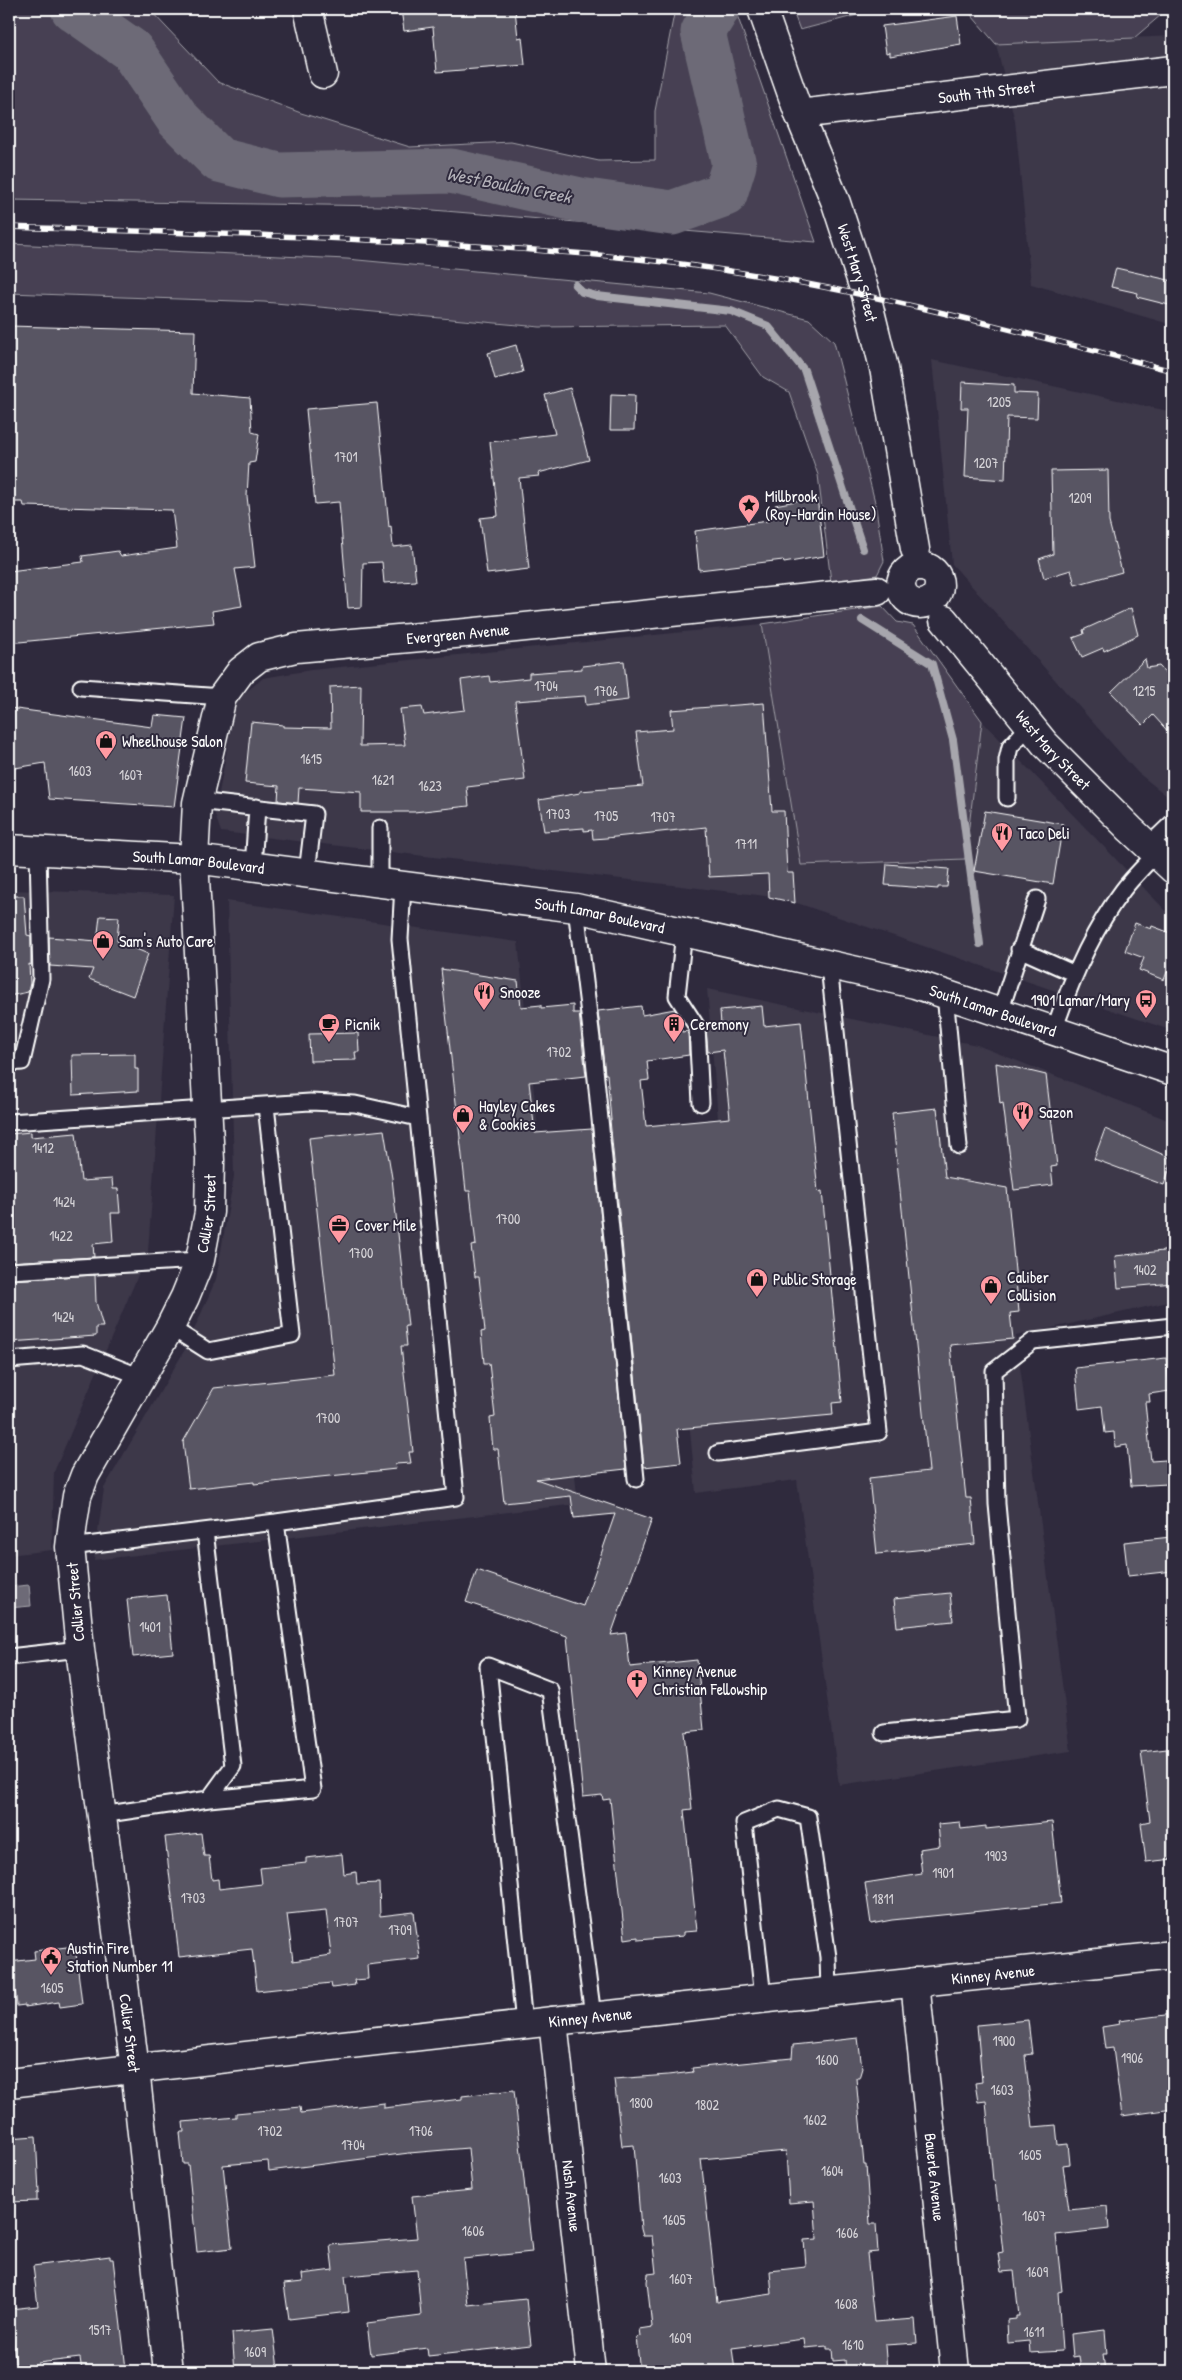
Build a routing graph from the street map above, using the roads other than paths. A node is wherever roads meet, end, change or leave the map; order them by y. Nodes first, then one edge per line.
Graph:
1 (308, 9) edge
2 (762, 9) edge
3 (1173, 70) edge
4 (322, 74) dead end
5 (798, 114) junction
6 (915, 586) junction
7 (81, 687) dead end
8 (222, 697) junction
9 (1030, 725) junction
10 (1006, 798) dead end
11 (197, 801) junction
12 (257, 807) junction
13 (1173, 822) edge
14 (380, 828) dead end
15 (9, 849) edge
16 (38, 850) junction
17 (1159, 856) edge
18 (194, 859) junction
19 (253, 867) junction
20 (307, 873) junction
21 (392, 883) junction
22 (1037, 899) dead end
23 (576, 908) junction
24 (684, 932) junction
25 (1019, 949) junction
26 (829, 966) junction
27 (1075, 974) junction
28 (945, 994) junction
29 (1000, 1012) junction
30 (1054, 1031) junction
31 (9, 1063) edge
32 (1173, 1071) edge
33 (701, 1103) dead end
34 (266, 1106) junction
35 (208, 1109) junction
36 (418, 1118) junction
37 (9, 1122) edge
38 (959, 1146) dead end
39 (200, 1260) junction
40 (9, 1271) edge
41 (1173, 1326) edge
42 (170, 1327) junction
43 (9, 1360) edge
44 (141, 1377) junction
45 (718, 1452) dead end
46 (636, 1479) dead end
47 (276, 1522) junction
48 (205, 1531) junction
49 (70, 1547) junction
50 (80, 1649) junction
51 (9, 1657) edge
52 (884, 1733) dead end
53 (209, 1799) junction
54 (102, 1815) junction
55 (1173, 1954) edge
56 (915, 1982) junction
57 (829, 1992) junction
58 (763, 1998) junction
59 (594, 2016) junction
60 (553, 2021) junction
61 (524, 2024) junction
62 (135, 2069) junction
63 (9, 2083) edge
64 (168, 2371) edge
65 (592, 2371) edge
66 (955, 2371) edge

1 - 4 street
2 - 5 street, West Mary Street
3 - 5 street, South 7th Street
5 - 6 street, West Mary Street
6 - 8 street, Evergreen Avenue
6 - 9 street, West Mary Street
7 - 8 lane
8 - 11 street, Evergreen Avenue
9 - 10 lane
9 - 17 street, West Mary Street
11 - 12 lane
11 - 18 street, Evergreen Avenue
12 - 19 lane
12 - 20 lane
13 - 17 lane
14 - 21 lane
15 - 16 street, South Lamar Boulevard
16 - 18 street, South Lamar Boulevard
16 - 31 lane
17 - 27 lane
18 - 19 street, South Lamar Boulevard
18 - 35 street, Collier Street
19 - 20 street, South Lamar Boulevard
20 - 21 street, South Lamar Boulevard
21 - 23 street, South Lamar Boulevard
21 - 36 lane
22 - 25 lane
23 - 24 street, South Lamar Boulevard
23 - 46 lane
24 - 26 street, South Lamar Boulevard
24 - 33 lane
25 - 27 lane
25 - 29 lane
26 - 28 street, South Lamar Boulevard
26 - 45 lane
27 - 30 lane
28 - 29 street, South Lamar Boulevard
28 - 38 lane
29 - 30 street, South Lamar Boulevard
30 - 32 street, South Lamar Boulevard
34 - 35 lane
34 - 36 lane
34 - 42 lane
35 - 37 lane
35 - 39 street, Collier Street
36 - 47 lane
39 - 40 lane
39 - 42 street, Collier Street
41 - 52 lane
42 - 44 street, Collier Street
43 - 44 lane
44 - 49 street, Collier Street
47 - 48 lane
47 - 53 lane
48 - 49 lane
48 - 53 lane
49 - 50 street, Collier Street
50 - 51 lane
50 - 54 street, Collier Street
53 - 54 lane
54 - 62 street, Collier Street
55 - 56 street, Kinney Avenue
56 - 57 street, Kinney Avenue
56 - 66 street, Bauerle Avenue
57 - 58 street, Kinney Avenue
57 - 58 lane
58 - 59 street, Kinney Avenue
59 - 60 street, Kinney Avenue
59 - 61 lane
60 - 61 street, Kinney Avenue
60 - 65 street, Nash Avenue
61 - 62 street, Kinney Avenue
62 - 63 street, Kinney Avenue
62 - 64 street, Collier Street

